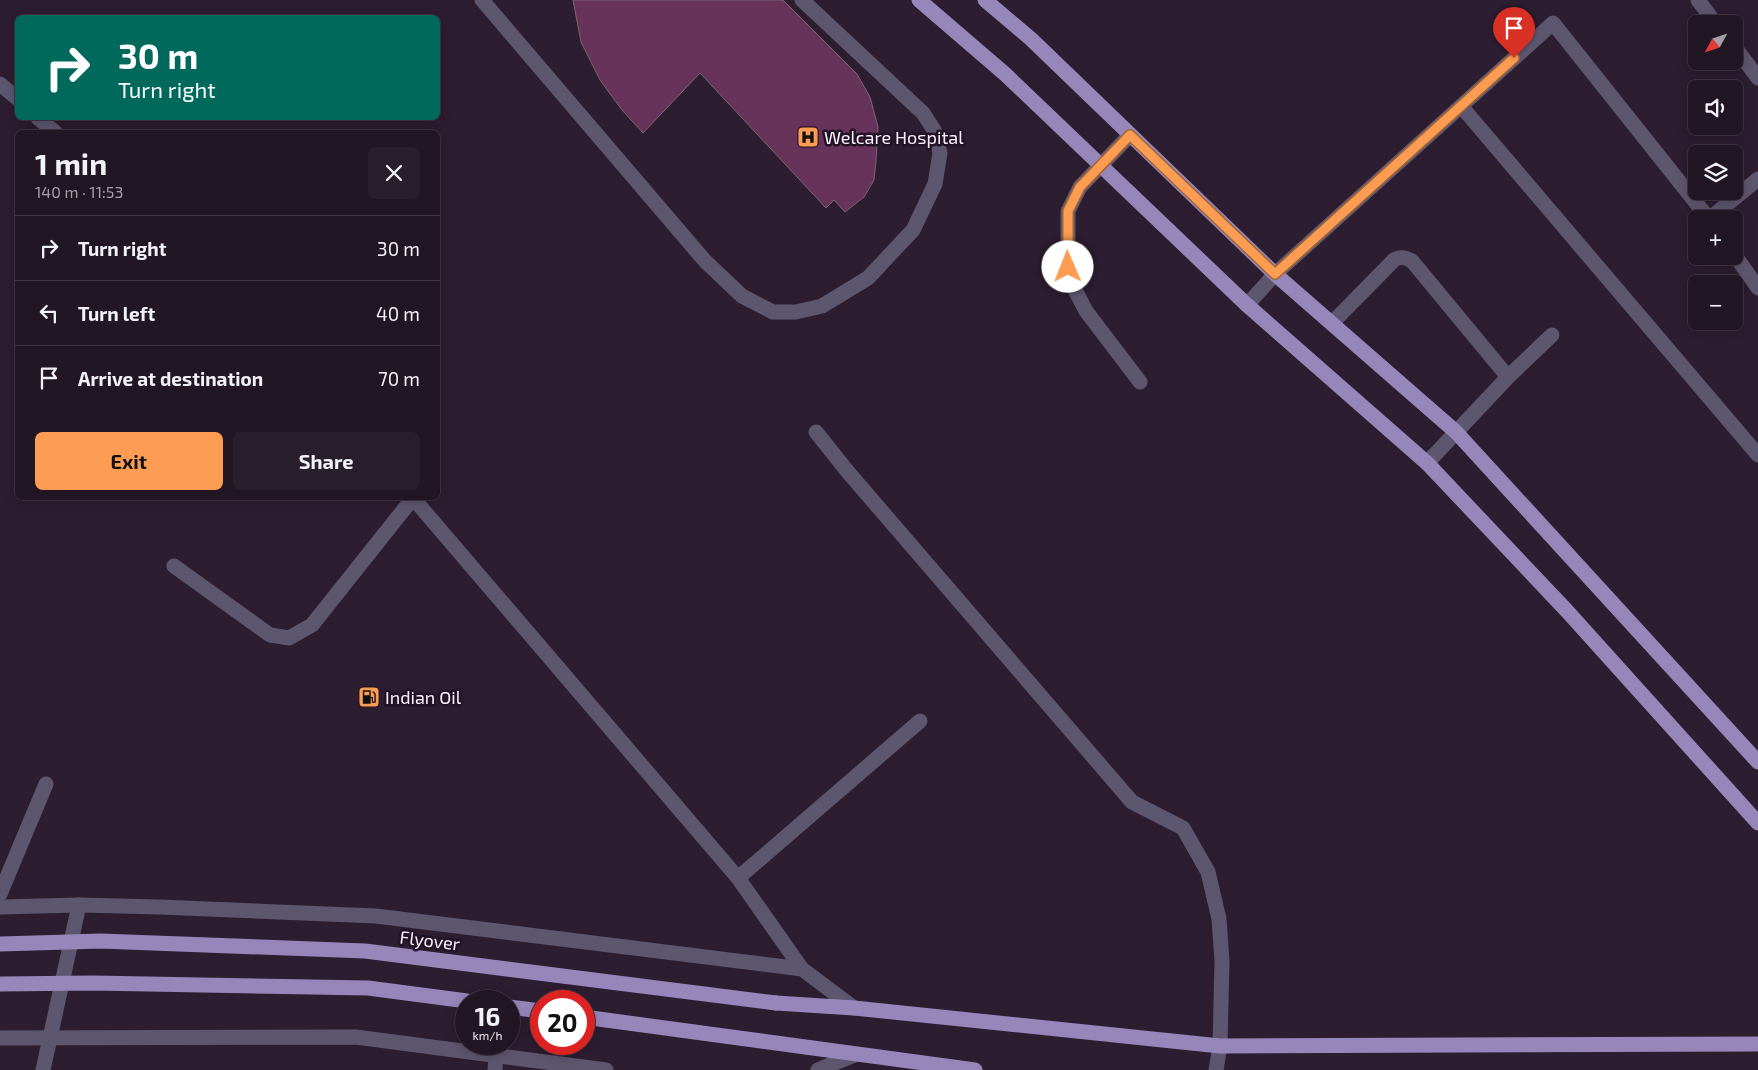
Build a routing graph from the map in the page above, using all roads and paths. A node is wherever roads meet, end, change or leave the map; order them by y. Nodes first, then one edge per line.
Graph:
1 (482, 0) edge
2 (802, 0) edge
3 (919, 0) edge
4 (985, 0) edge
5 (1698, 0) edge
6 (1709, 15) edge
7 (1743, 58) edge
8 (1758, 78) edge
9 (0, 84) edge
10 (15, 96) edge
11 (1461, 106) junction
12 (40, 120) edge
13 (53, 130) edge
14 (1130, 135) junction
15 (1100, 165) junction
16 (1758, 179) edge
17 (1702, 210) edge
18 (1720, 210) edge
19 (1742, 265) edge
20 (1275, 274) junction
21 (1758, 288) edge
22 (1247, 304) junction
23 (1332, 323) junction
24 (1552, 335) dead end
25 (1508, 377) junction
26 (1140, 382) dead end
27 (816, 432) dead end
28 (1456, 432) junction
29 (1758, 455) edge
30 (1427, 463) junction
31 (411, 500) edge
32 (415, 500) edge
33 (174, 566) dead end
34 (920, 721) dead end
35 (1758, 762) edge
36 (46, 784) dead end
37 (1758, 823) edge
38 (738, 878) junction
39 (0, 894) edge
40 (79, 905) junction
41 (0, 907) edge
42 (0, 944) edge
43 (802, 969) junction
44 (0, 984) edge
45 (455, 999) edge
46 (854, 1008) junction
47 (595, 1018) edge
48 (0, 1038) edge
49 (50, 1038) junction
50 (1758, 1044) edge
51 (1220, 1046) junction
52 (857, 1054) junction
53 (495, 1063) edge
54 (43, 1070) edge
55 (606, 1070) edge
56 (818, 1070) edge
57 (975, 1070) edge
58 (1216, 1070) edge

1 - 2 street
3 - 15 main road
4 - 14 main road
5 - 6 street
7 - 8 street
9 - 10 street
11 - 17 street
11 - 20 street
11 - 29 street
12 - 13 street
14 - 15 street
14 - 20 main road
15 - 22 main road
15 - 26 street
16 - 18 street
19 - 21 street
20 - 22 street
20 - 23 main road
22 - 30 main road
23 - 25 street
23 - 28 main road
24 - 25 street
25 - 28 street
27 - 51 street
28 - 30 street
28 - 35 main road
30 - 37 main road
31 - 33 street
32 - 38 street
34 - 38 street
36 - 39 street
38 - 43 street
40 - 41 street
40 - 43 street
40 - 49 street
42 - 46 main road, Flyover, bridge
43 - 46 street
44 - 45 main road, bridge
46 - 51 main road, Flyover
47 - 52 main road
48 - 49 street
49 - 53 street
49 - 54 street
50 - 51 main road, Flyover
51 - 58 street
52 - 56 street
52 - 57 main road
53 - 55 street

